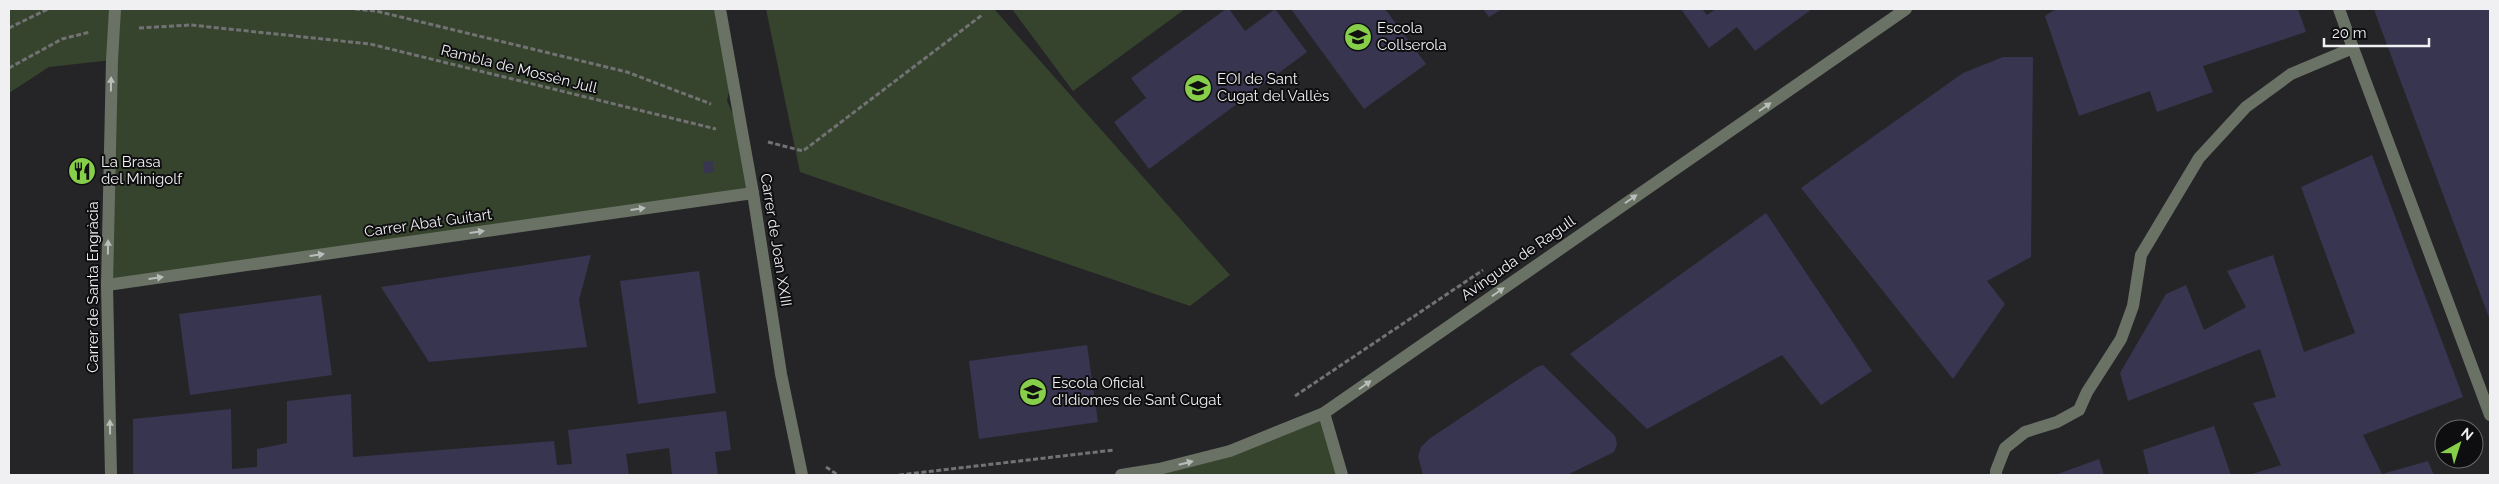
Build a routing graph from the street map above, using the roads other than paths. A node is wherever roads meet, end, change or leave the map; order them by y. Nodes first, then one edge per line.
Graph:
1 (115, 9) edge
2 (720, 9) edge
3 (1906, 9) edge
4 (2339, 9) edge
5 (2353, 48) junction
6 (753, 192) junction
7 (107, 285) junction
8 (1324, 413) junction
9 (2490, 415) edge
10 (111, 475) edge
11 (802, 475) edge
12 (1122, 475) edge
13 (1342, 475) edge
14 (1996, 475) edge

7 -> 1 street, Carrer de Santa Engràcia
2 - 6 street, Carrer de Joan XXIII
8 -> 3 street, Avinguda de Ragull
4 - 5 street
5 - 9 street
5 - 14 street
7 -> 6 street, Carrer Abat Guitart
6 - 11 street, Carrer de Joan XXIII
10 -> 7 street, Carrer de Santa Engràcia
12 -> 8 street, Avinguda de Ragull
8 - 13 street

